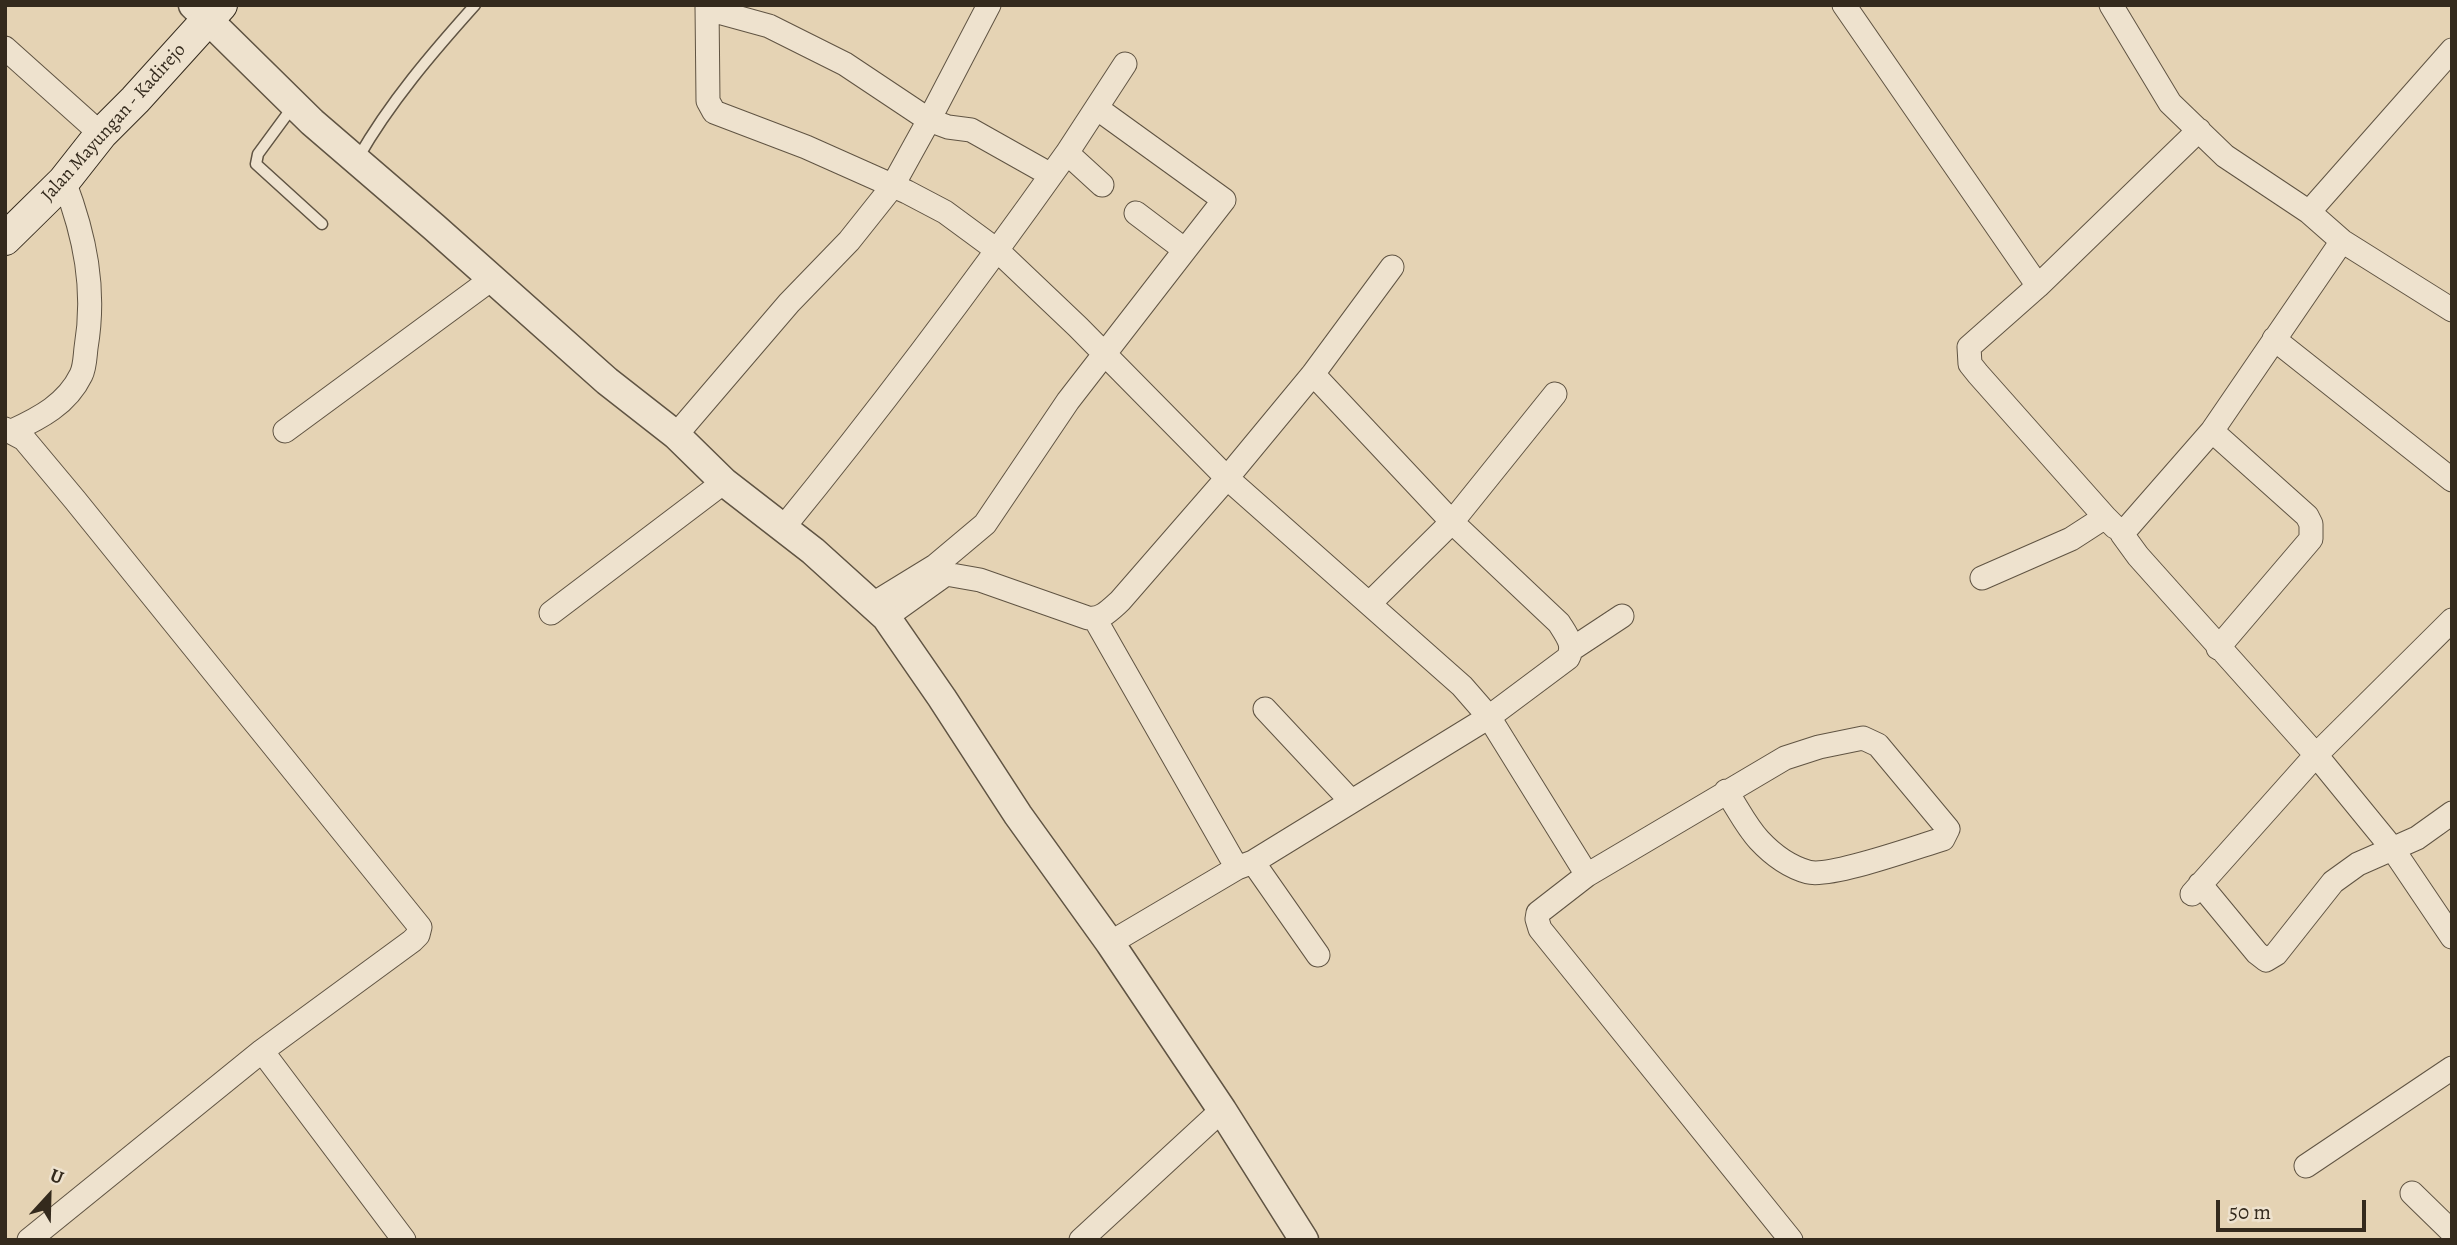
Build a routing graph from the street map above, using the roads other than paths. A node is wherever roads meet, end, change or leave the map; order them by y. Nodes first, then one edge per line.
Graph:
1 (475, 5) edge
2 (989, 5) edge
3 (1844, 5) edge
4 (2111, 5) edge
5 (707, 7) edge
6 (207, 11) edge
7 (2452, 50) edge
8 (6, 51) edge
9 (1125, 65) dead end
10 (294, 105) junction
11 (1098, 108) junction
12 (929, 120) junction
13 (2199, 130) junction
14 (101, 134) junction
15 (1067, 153) junction
16 (357, 161) junction
17 (1051, 174) junction
18 (64, 181) junction
19 (1101, 186) dead end
20 (892, 187) junction
21 (2309, 212) junction
22 (1136, 213) dead end
23 (322, 224) dead end
24 (5, 239) edge
25 (2342, 240) junction
26 (1185, 250) junction
27 (998, 251) junction
28 (1392, 267) dead end
29 (493, 278) junction
30 (2038, 286) junction
31 (2452, 310) edge
32 (2274, 339) junction
33 (1103, 353) junction
34 (1313, 374) junction
35 (1555, 394) dead end
36 (9, 430) edge
37 (285, 431) dead end
38 (2212, 431) junction
39 (676, 435) junction
40 (1227, 478) junction
41 (2452, 480) edge
42 (724, 482) junction
43 (2105, 517) junction
44 (1452, 522) junction
45 (783, 528) junction
46 (2122, 534) junction
47 (1982, 578) dead end
48 (1370, 603) junction
49 (879, 610) junction
50 (551, 613) dead end
51 (1622, 616) dead end
52 (1095, 619) junction
53 (2452, 620) edge
54 (2218, 648) junction
55 (1572, 649) junction
56 (1265, 709) dead end
57 (1489, 717) junction
58 (2316, 755) junction
59 (1726, 791) junction
60 (1351, 801) junction
61 (2452, 813) edge
62 (2392, 848) junction
63 (1245, 865) junction
64 (1587, 875) junction
65 (2452, 937) edge
66 (1110, 943) junction
67 (1318, 955) dead end
68 (262, 1051) junction
69 (2452, 1068) edge
70 (1222, 1110) junction
71 (2305, 1166) dead end
72 (2412, 1193) dead end
73 (2452, 1232) edge
74 (29, 1240) edge
75 (404, 1240) edge
76 (1082, 1240) edge
77 (1304, 1240) edge
78 (1791, 1240) edge

1 - 16 lane
2 - 12 street
3 - 30 street
4 - 13 street
5 - 12 street
5 - 20 street
6 - 10 street
6 - 14 main road, Jalan Mayungan - Kadirejo
7 - 21 street
8 - 14 street
9 - 11 street
10 - 16 street
10 - 23 lane
11 - 15 street
11 - 26 street
12 - 17 street
12 - 20 street
13 - 21 street
13 - 30 street
14 - 18 main road, Jalan Mayungan - Kadirejo
15 - 17 street
15 - 19 street
16 - 29 street
17 - 27 street
18 - 24 main road, Jalan Mayungan - Kadirejo
18 - 36 street
20 - 27 street
20 - 39 street
21 - 25 street
22 - 26 street
25 - 31 street
25 - 32 street
26 - 33 street
27 - 33 street
27 - 45 street
28 - 34 street
29 - 37 street
29 - 39 street
30 - 43 street
32 - 38 street
32 - 41 street
33 - 40 street
33 - 49 street
34 - 40 street
34 - 44 street
35 - 44 street
36 - 68 street
38 - 46 street
38 - 54 street
39 - 42 street
40 - 48 street
40 - 52 street
42 - 45 street
42 - 50 street
43 - 46 street
43 - 47 street
44 - 48 street
44 - 55 street
45 - 49 street
46 - 54 street
48 - 57 street
49 - 52 street
49 - 66 street
51 - 55 street
52 - 63 street
53 - 58 street
54 - 58 street
55 - 57 street
56 - 60 street
57 - 60 street
57 - 64 street
58 - 62 street
58 - 62 street
59 - 59 street
59 - 64 street
60 - 63 street
61 - 62 street
62 - 65 street
63 - 66 street
63 - 67 street
64 - 78 street
66 - 70 street
68 - 74 street
68 - 75 street
69 - 71 street
70 - 76 street
70 - 77 street
72 - 73 street

